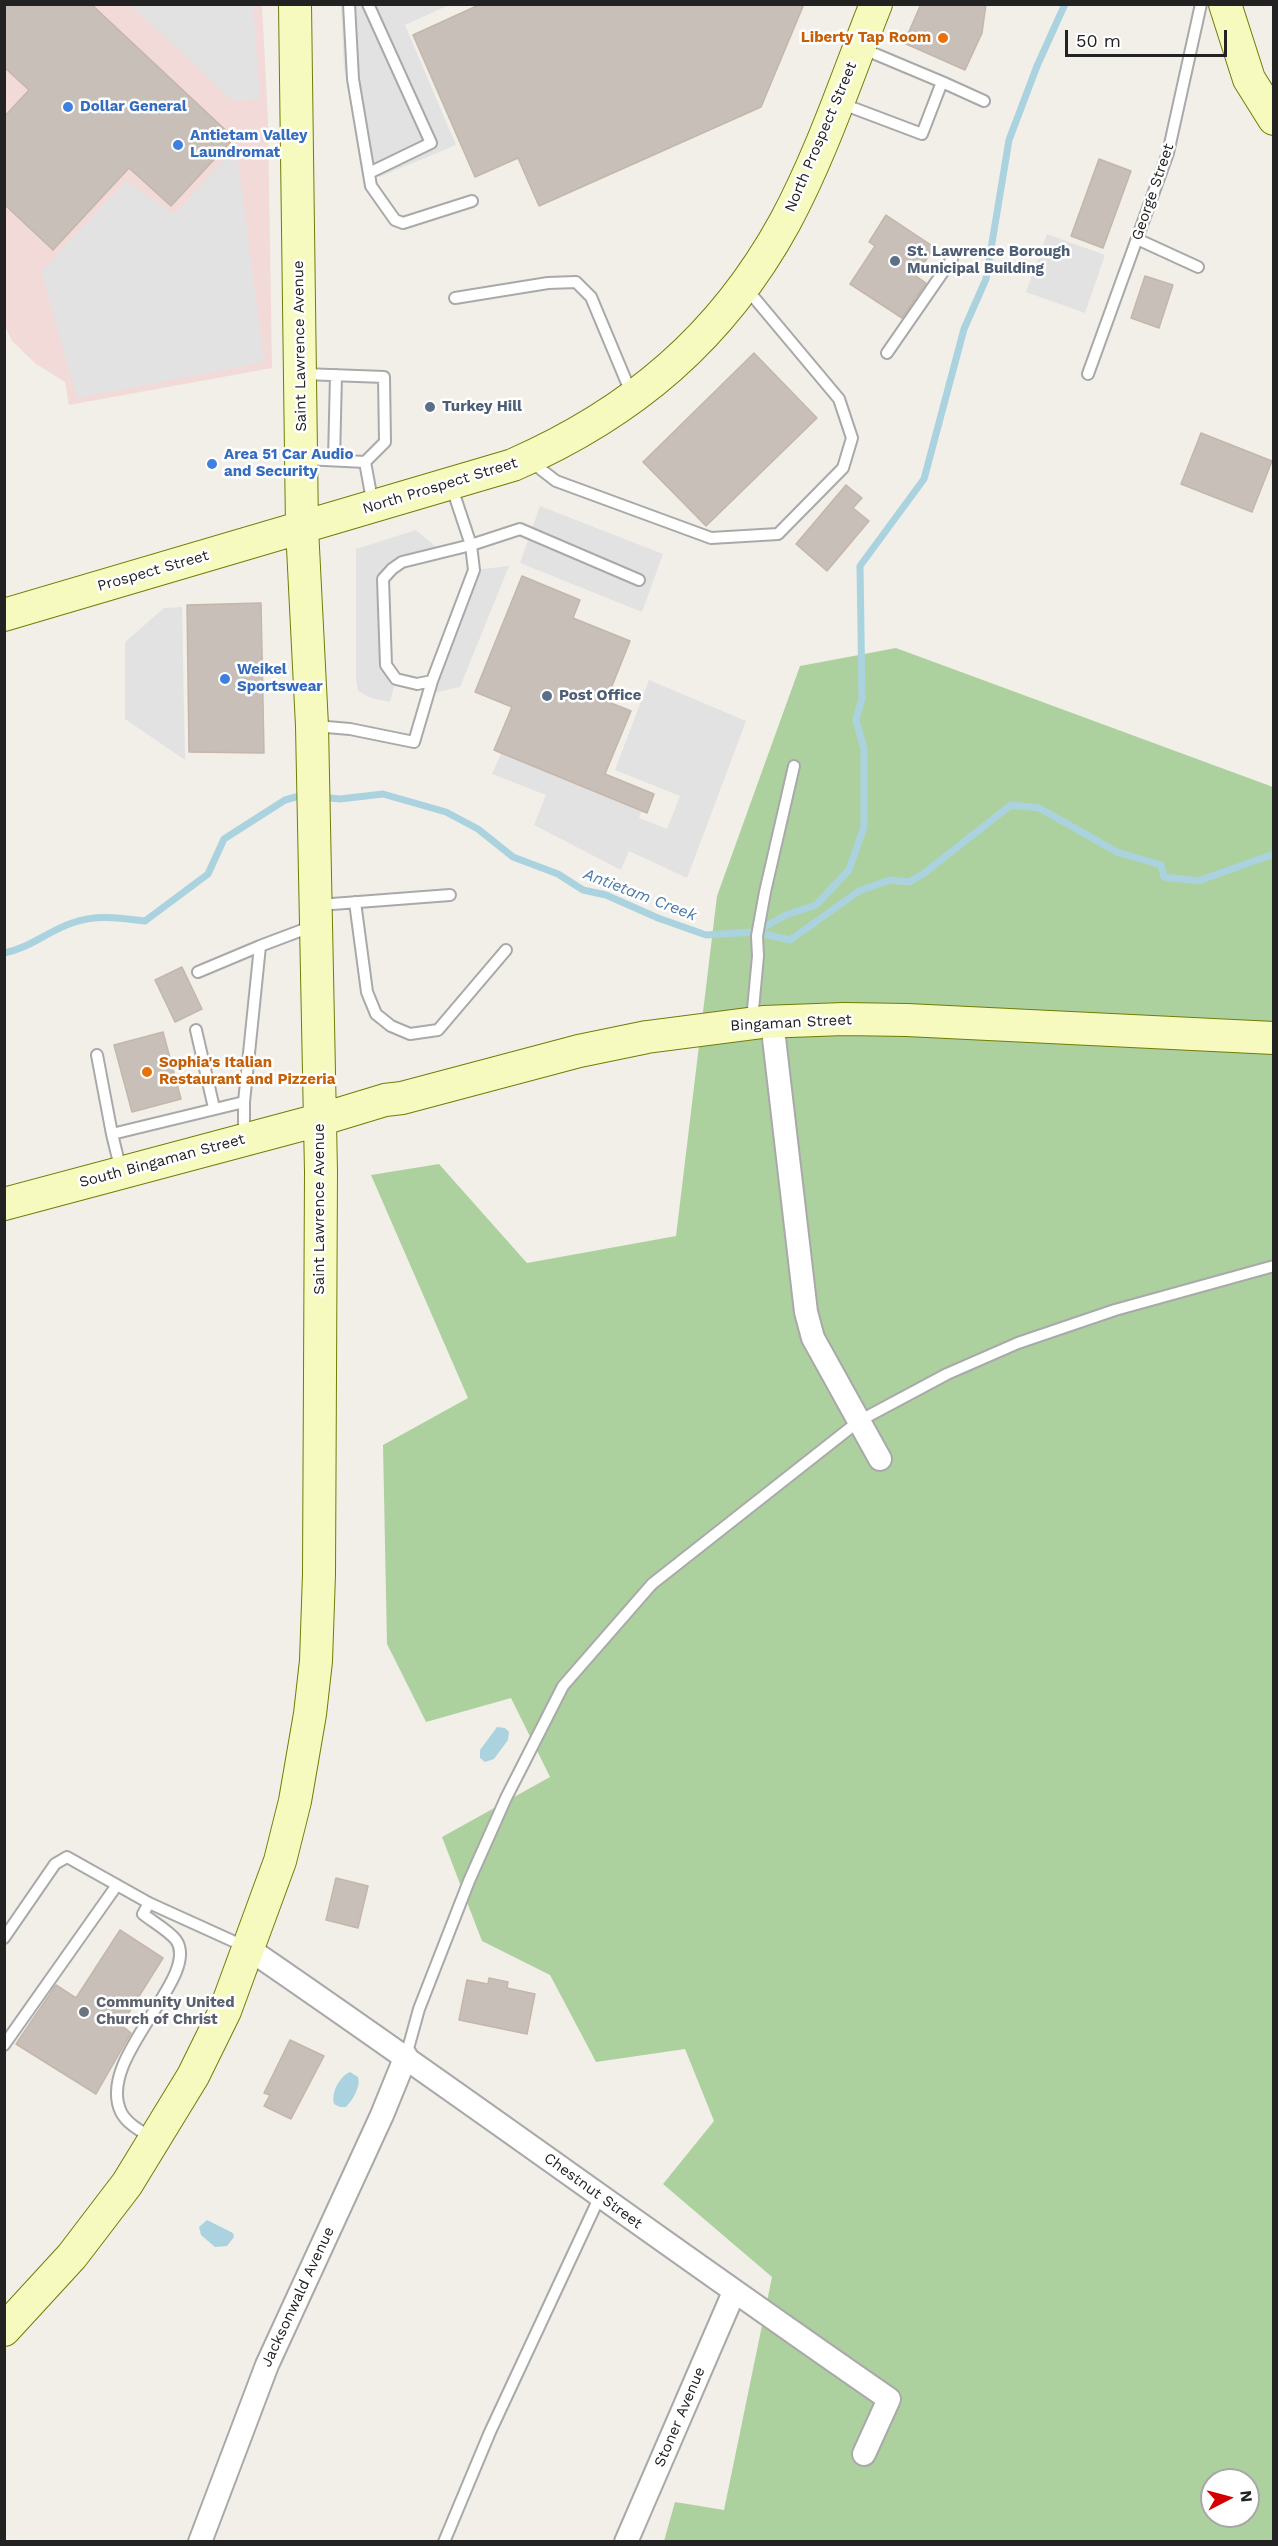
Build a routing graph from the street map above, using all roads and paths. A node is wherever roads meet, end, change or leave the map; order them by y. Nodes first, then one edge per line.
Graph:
1 (295, 4) edge
2 (349, 4) edge
3 (368, 4) edge
4 (876, 4) edge
5 (1201, 4) edge
6 (1225, 4) edge
7 (859, 47) junction
8 (942, 82) junction
9 (984, 101) dead end
10 (837, 102) junction
11 (1274, 119) edge
12 (369, 173) junction
13 (472, 201) dead end
14 (1137, 239) junction
15 (952, 259) dead end
16 (1198, 267) dead end
17 (744, 286) junction
18 (455, 298) dead end
19 (888, 353) dead end
20 (300, 374) junction
21 (1088, 374) dead end
22 (336, 375) junction
23 (633, 398) junction
24 (301, 459) junction
25 (527, 459) junction
26 (334, 460) junction
27 (365, 462) junction
28 (451, 484) junction
29 (374, 507) junction
30 (302, 528) junction
31 (471, 545) junction
32 (639, 580) dead end
33 (4, 615) edge
34 (432, 681) junction
35 (312, 726) junction
36 (794, 766) dead end
37 (450, 895) dead end
38 (355, 902) junction
39 (316, 915) junction
40 (260, 946) junction
41 (506, 950) dead end
42 (198, 972) dead end
43 (762, 1022) junction
44 (196, 1030) dead end
45 (1274, 1038) edge
46 (97, 1055) dead end
47 (244, 1102) junction
48 (214, 1108) junction
49 (319, 1120) junction
50 (112, 1134) junction
51 (244, 1139) junction
52 (121, 1172) junction
53 (4, 1204) edge
54 (1274, 1266) edge
55 (859, 1421) junction
56 (880, 1460) dead end
57 (117, 1885) junction
58 (149, 1903) junction
59 (4, 1938) edge
60 (249, 1949) junction
61 (4, 2045) edge
62 (406, 2056) junction
63 (156, 2140) junction
64 (600, 2196) junction
65 (734, 2292) junction
66 (4, 2330) edge
67 (864, 2454) dead end
68 (200, 2541) edge
69 (444, 2541) edge
70 (626, 2541) edge

1 - 20 street, Saint Lawrence Avenue
2 - 12 lane
3 - 12 lane
4 - 7 street, North Prospect Street
5 - 14 lane, George Street
6 - 11 street
7 - 8 lane
7 - 10 street, North Prospect Street
8 - 9 lane
8 - 10 lane
10 - 17 street, North Prospect Street
12 - 13 lane
14 - 16 lane
14 - 21 lane, George Street
15 - 19 lane
17 - 23 street, North Prospect Street
17 - 25 lane
18 - 23 lane
20 - 22 lane
20 - 24 street, Saint Lawrence Avenue
22 - 26 lane
22 - 27 lane
23 - 25 street, North Prospect Street
24 - 26 lane
24 - 30 street, Saint Lawrence Avenue
25 - 28 street, North Prospect Street
26 - 27 lane
27 - 29 lane
28 - 29 street, North Prospect Street
28 - 31 lane
29 - 30 street, North Prospect Street
30 - 33 street, Prospect Street
30 - 35 street, Saint Lawrence Avenue
31 - 32 lane
31 - 34 lane
31 - 34 lane
34 - 35 lane
35 - 39 street, Saint Lawrence Avenue
36 - 43 lane
37 - 38 lane
38 - 39 lane
38 - 41 lane
39 - 40 lane
39 - 49 street, Saint Lawrence Avenue
40 - 42 lane
40 - 47 lane
43 - 45 street, Bingaman Street
43 - 49 street, Bingaman Street
43 - 55 street
44 - 48 lane
46 - 50 lane
47 - 48 lane
47 - 51 lane
48 - 50 lane
49 - 51 street, South Bingaman Street
49 - 60 street, Saint Lawrence Avenue
50 - 52 lane
51 - 52 street, South Bingaman Street
52 - 53 street, South Bingaman Street
54 - 55 lane
55 - 56 street
55 - 62 lane
57 - 58 lane
57 - 59 lane
57 - 61 lane
58 - 60 lane
58 - 63 lane
60 - 62 street, Chestnut Street
60 - 63 street, Saint Lawrence Avenue
62 - 64 street, Chestnut Street
62 - 68 street, Jacksonwald Avenue
63 - 66 street, Saint Lawrence Avenue
64 - 65 street, Chestnut Street
64 - 69 lane
65 - 67 street, Chestnut Street
65 - 70 street, Stoner Avenue

